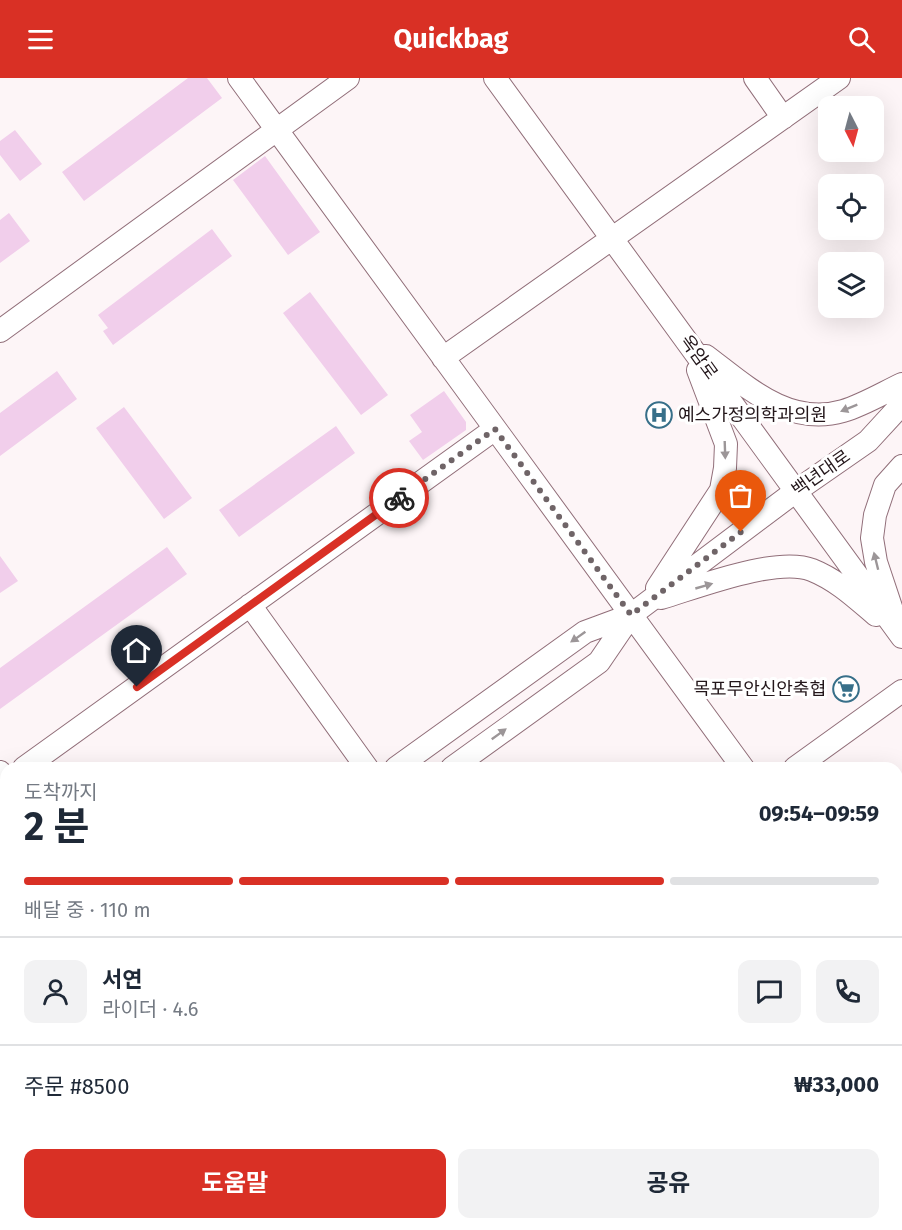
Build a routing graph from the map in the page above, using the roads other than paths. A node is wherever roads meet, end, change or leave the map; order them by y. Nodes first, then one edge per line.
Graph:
1 (239, 78) edge
2 (348, 78) edge
3 (495, 78) edge
4 (755, 78) edge
5 (839, 78) edge
6 (783, 118) junction
7 (277, 130) junction
8 (613, 239) junction
9 (0, 331) edge
10 (687, 342) junction
11 (443, 358) junction
12 (902, 384) edge
13 (902, 404) edge
14 (902, 426) edge
15 (495, 429) junction
16 (868, 441) junction
17 (902, 466) edge
18 (796, 491) junction
19 (250, 605) junction
20 (640, 609) junction
21 (902, 636) edge
22 (902, 691) edge
23 (32, 762) edge
24 (363, 762) edge
25 (404, 762) edge
26 (460, 762) edge
27 (739, 762) edge
28 (803, 762) edge

1 - 7 street
2 - 7 street
3 - 8 street, 옥암로
4 - 6 street
5 - 6 street
6 - 8 street
7 - 9 street
7 - 11 street
8 - 10 street, 옥암로
8 - 11 street
12 -> 10 street
10 - 18 street, 옥암로
10 -> 20 street
11 - 15 street
13 - 16 street, 백년대로
14 - 16 street, 백년대로
15 - 19 street
15 - 20 street
16 - 18 street, 백년대로
21 -> 17 street
18 - 20 street, 백년대로
18 - 21 street, 옥암로
19 - 23 street
19 - 24 street
20 -> 21 street
20 -> 25 street, 백년대로
26 -> 20 street, 백년대로
20 - 27 street
22 - 28 street

